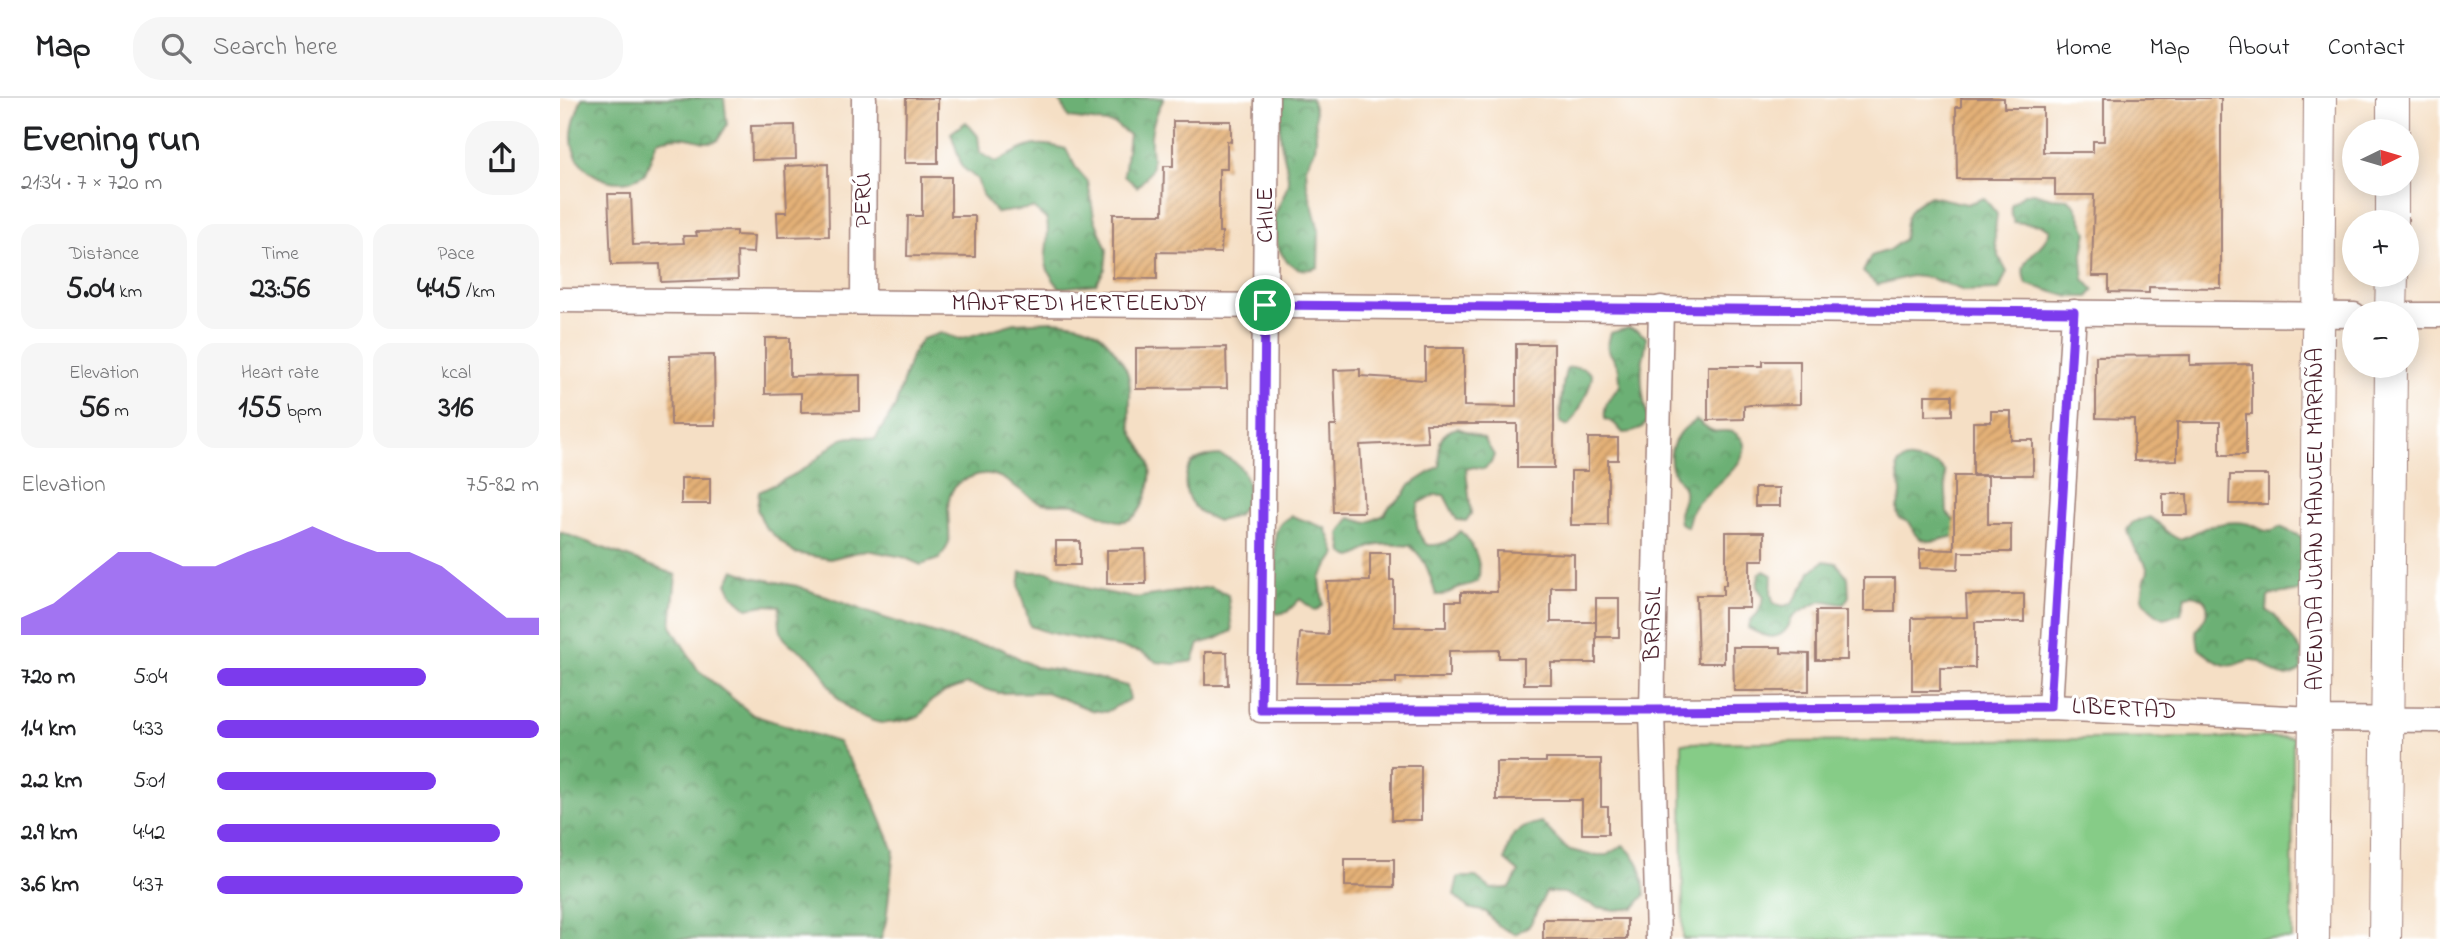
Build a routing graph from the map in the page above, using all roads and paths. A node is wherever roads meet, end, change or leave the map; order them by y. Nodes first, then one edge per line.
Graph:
1 (864, 98) edge
2 (1267, 98) edge
3 (2320, 98) edge
4 (2393, 98) edge
5 (2393, 119) edge
6 (560, 300) edge
7 (863, 302) junction
8 (1265, 305) junction
9 (1661, 308) junction
10 (2074, 312) junction
11 (2318, 314) junction
12 (2342, 314) edge
13 (2419, 315) edge
14 (2440, 315) edge
15 (2391, 378) edge
16 (2050, 707) junction
17 (1261, 710) joint
18 (1653, 710) junction
19 (2315, 719) junction
20 (2388, 720) junction
21 (2440, 720) edge
22 (1658, 939) edge
23 (2312, 939) edge
24 (2385, 939) edge

1 - 7 street, PERÚ
2 - 8 street, CHILE
3 - 11 street, AVENIDA JUAN MANUEL MARAÑA
4 - 5 street
6 - 7 street, MANFREDI HERTELENDY
7 - 8 street, MANFREDI HERTELENDY
8 - 9 street, MANFREDI HERTELENDY
8 - 17 street, CHILE
9 - 10 street, MANFREDI HERTELENDY
9 - 18 street, BRASIL
10 - 11 street, MANFREDI HERTELENDY
10 - 16 street
11 - 12 street, MANFREDI HERTELENDY
11 - 19 street, AVENIDA JUAN MANUEL MARAÑA
13 - 14 street
15 - 20 street
16 - 18 street, LIBERTAD
16 - 19 street, LIBERTAD
17 - 18 street, LIBERTAD
18 - 22 street, BRASIL
19 - 20 street, LIBERTAD
19 - 23 street, AVENIDA JUAN MANUEL MARAÑA
20 - 21 street, LIBERTAD
20 - 24 street

